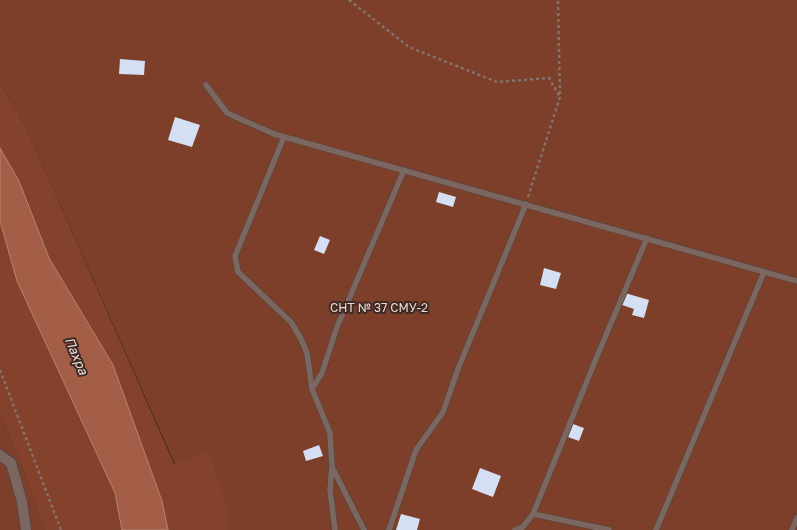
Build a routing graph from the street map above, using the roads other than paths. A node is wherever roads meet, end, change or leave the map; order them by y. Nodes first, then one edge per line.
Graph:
1 (206, 85) dead end
2 (284, 137) junction
3 (404, 170) junction
4 (526, 204) junction
5 (647, 238) junction
6 (764, 272) junction
7 (797, 281) edge
8 (312, 389) junction
9 (0, 455) edge
10 (332, 466) junction
11 (533, 514) junction
12 (797, 518) edge
13 (26, 530) edge
14 (335, 530) edge
15 (364, 530) edge
16 (389, 530) edge
17 (515, 530) edge
18 (609, 530) edge
19 (656, 530) edge
20 (792, 530) edge

1 - 2 lane
2 - 3 lane
2 - 8 lane
3 - 4 lane
3 - 8 lane
4 - 5 lane
4 - 16 lane
5 - 6 lane
5 - 11 lane
6 - 7 lane
6 - 19 lane
8 - 10 lane
9 - 13 street
10 - 14 lane
10 - 15 lane
11 - 17 lane
11 - 18 lane
12 - 20 lane

